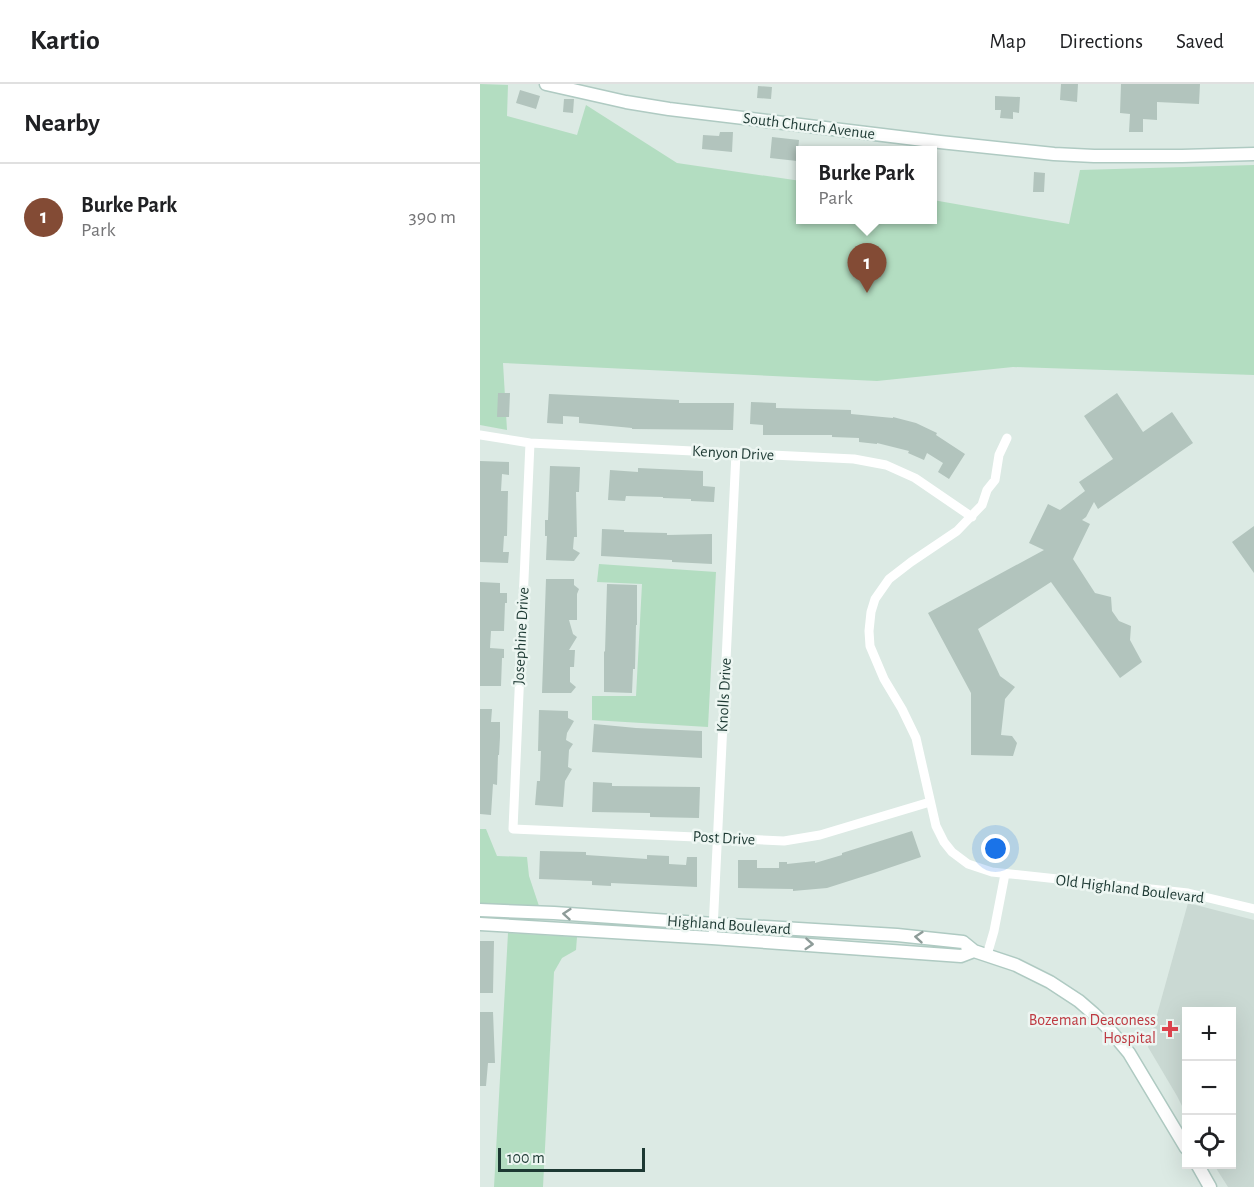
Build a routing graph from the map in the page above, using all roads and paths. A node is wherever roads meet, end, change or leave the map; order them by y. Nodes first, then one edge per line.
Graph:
1 (546, 84) edge
2 (1254, 154) edge
3 (480, 435) edge
4 (1007, 438) dead end
5 (530, 443) junction
6 (736, 453) junction
7 (972, 517) junction
8 (930, 802) junction
9 (513, 828) joint
10 (717, 838) junction
11 (1005, 874) junction
12 (1254, 909) edge
13 (480, 910) edge
14 (480, 924) edge
15 (714, 924) junction
16 (712, 938) junction
17 (974, 951) junction
18 (987, 955) junction
19 (1182, 1141) edge
20 (1200, 1169) edge
21 (1210, 1187) edge

1 - 2 main road, South Church Avenue
3 - 5 street, Kenyon Drive
4 - 7 street
5 - 6 street, Kenyon Drive
5 - 9 street, Josephine Drive
6 - 7 street, Kenyon Drive
6 - 10 street, Knolls Drive
7 - 8 street, Old Highland Boulevard
8 - 10 street, Post Drive
8 - 11 street, Old Highland Boulevard
9 - 10 street, Post Drive
10 - 15 street, Knolls Drive
11 - 12 street, Old Highland Boulevard
11 - 18 street
15 -> 13 main road, Highland Boulevard
14 - 16 main road, Highland Boulevard
15 - 16 street, Knolls Drive
17 -> 15 main road, Highland Boulevard
16 -> 17 main road, Highland Boulevard
17 - 18 main road, Highland Boulevard
18 - 19 main road, Highland Boulevard
20 - 21 main road

